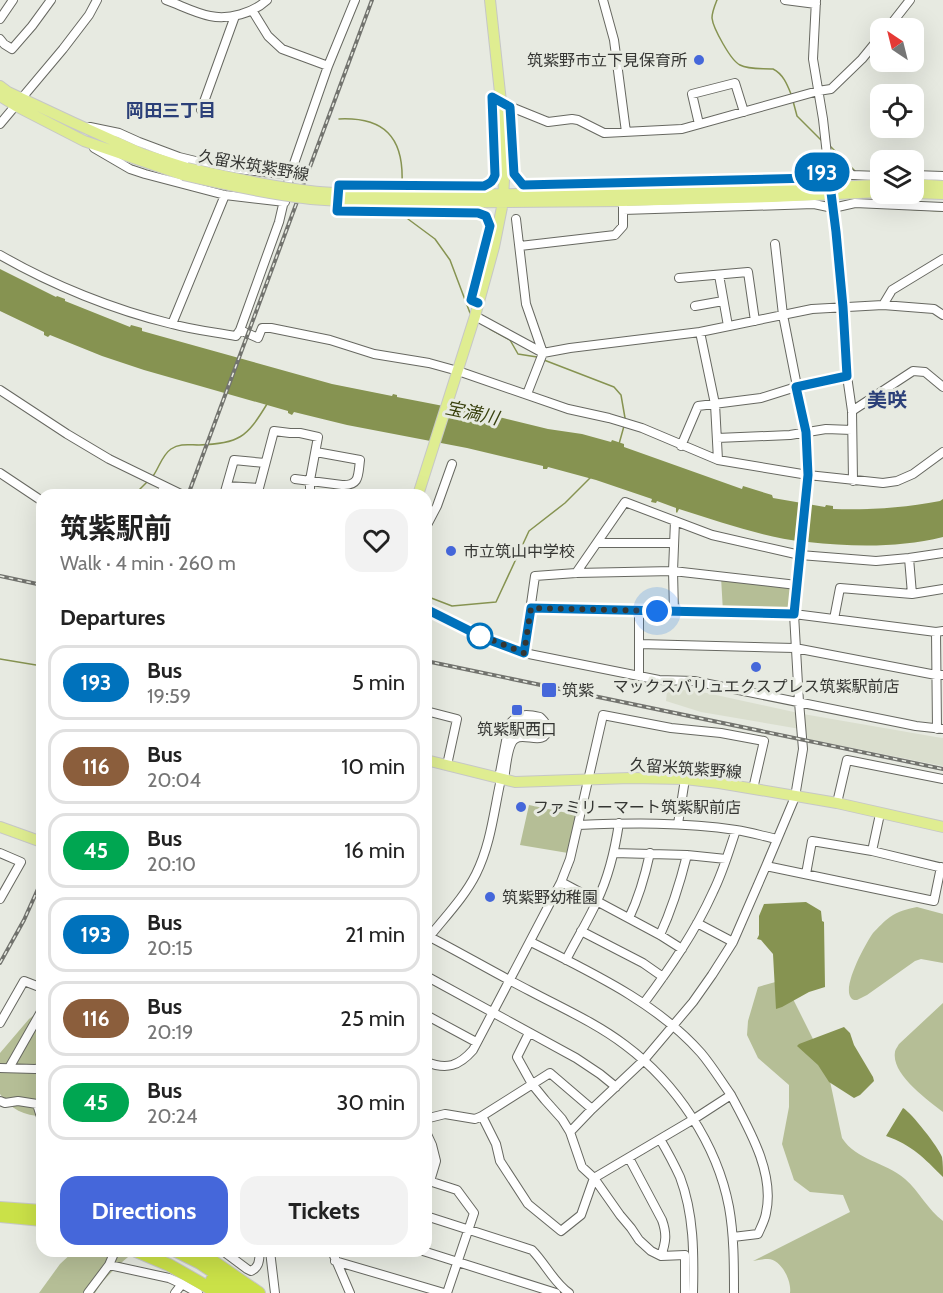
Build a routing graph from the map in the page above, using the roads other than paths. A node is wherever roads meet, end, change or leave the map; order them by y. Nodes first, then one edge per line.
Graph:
1 (13, 0) edge
2 (51, 0) edge
3 (96, 0) edge
4 (166, 0) edge
5 (267, 0) edge
6 (355, 0) edge
7 (490, 0) edge
8 (603, 0) edge
9 (785, 0) edge
10 (910, 0) edge
11 (816, 2) edge
12 (252, 10) junction
13 (234, 16) junction
14 (896, 18) edge
15 (0, 19) edge
16 (0, 39) edge
17 (870, 49) edge
18 (328, 66) junction
19 (0, 86) edge
20 (818, 91) junction
21 (0, 96) edge
22 (19, 102) junction
23 (506, 104) junction
24 (201, 110) dead end
25 (744, 112) junction
26 (72, 123) junction
27 (0, 124) edge
28 (699, 124) junction
29 (626, 132) junction
30 (84, 141) junction
31 (826, 152) junction
32 (828, 169) junction
33 (185, 172) junction
34 (290, 175) junction
35 (924, 175) edge
36 (870, 176) edge
37 (943, 176) edge
38 (924, 185) edge
39 (870, 186) edge
40 (943, 186) edge
41 (830, 191) junction
42 (870, 192) edge
43 (924, 193) edge
44 (943, 194) edge
45 (225, 195) junction
46 (503, 198) junction
47 (623, 201) junction
48 (285, 202) junction
49 (943, 207) edge
50 (833, 208) junction
51 (516, 219) dead end
52 (775, 244) dead end
53 (520, 246) junction
54 (0, 255) edge
55 (943, 259) edge
56 (719, 274) junction
57 (680, 278) dead end
58 (723, 301) junction
59 (478, 303) junction
60 (884, 305) junction
61 (695, 306) dead end
62 (843, 307) junction
63 (783, 315) junction
64 (943, 315) edge
65 (475, 316) junction
66 (755, 321) junction
67 (172, 324) junction
68 (728, 326) junction
69 (240, 330) junction
70 (700, 332) junction
71 (543, 353) junction
72 (458, 371) junction
73 (847, 376) junction
74 (796, 387) junction
75 (943, 387) edge
76 (0, 390) edge
77 (526, 394) junction
78 (715, 405) junction
79 (852, 411) junction
80 (852, 430) junction
81 (806, 432) junction
82 (717, 438) junction
83 (681, 446) junction
84 (315, 452) junction
85 (943, 452) edge
86 (718, 460) junction
87 (265, 463) junction
88 (452, 464) dead end
89 (0, 473) edge
90 (808, 475) junction
91 (295, 479) dead end
92 (310, 480) junction
93 (853, 481) junction
94 (227, 486) junction
95 (161, 489) edge
96 (226, 489) edge
97 (310, 489) edge
98 (420, 489) edge
99 (36, 497) edge
100 (432, 515) edge
101 (675, 521) junction
102 (598, 543) junction
103 (674, 543) junction
104 (800, 552) junction
105 (943, 553) edge
106 (909, 558) junction
107 (673, 571) junction
108 (576, 573) junction
109 (797, 585) junction
110 (943, 589) edge
111 (912, 594) junction
112 (531, 608) junction
113 (639, 611) junction
114 (432, 612) edge
115 (674, 612) junction
116 (794, 614) junction
117 (834, 619) junction
118 (940, 632) edge
119 (639, 644) junction
120 (795, 648) junction
121 (524, 653) junction
122 (639, 675) junction
123 (940, 675) edge
124 (799, 702) junction
125 (432, 713) edge
126 (940, 729) edge
127 (432, 761) edge
128 (447, 765) junction
129 (501, 779) junction
130 (587, 779) junction
131 (685, 779) junction
132 (943, 779) edge
133 (753, 789) junction
134 (795, 797) junction
135 (837, 803) junction
136 (880, 814) junction
137 (619, 823) junction
138 (678, 824) junction
139 (578, 825) junction
140 (0, 827) edge
141 (943, 827) edge
142 (736, 830) junction
143 (777, 839) junction
144 (36, 840) edge
145 (872, 851) junction
146 (0, 853) edge
147 (614, 853) junction
148 (650, 853) junction
149 (687, 855) junction
150 (726, 859) junction
151 (766, 866) junction
152 (942, 868) edge
153 (806, 874) junction
154 (561, 882) junction
155 (0, 899) edge
156 (597, 902) junction
157 (629, 918) junction
158 (697, 923) junction
159 (581, 930) junction
160 (432, 931) edge
161 (660, 935) junction
162 (432, 940) edge
163 (531, 942) junction
164 (733, 942) junction
165 (682, 949) junction
166 (566, 960) junction
167 (663, 977) junction
168 (432, 979) edge
169 (509, 980) junction
170 (36, 986) edge
171 (644, 1003) junction
172 (493, 1013) junction
173 (432, 1018) edge
174 (36, 1019) edge
175 (0, 1023) edge
176 (673, 1027) junction
177 (529, 1033) junction
178 (477, 1042) junction
179 (644, 1060) junction
180 (432, 1064) edge
181 (4, 1068) edge
182 (36, 1069) edge
183 (532, 1084) junction
184 (616, 1087) junction
185 (731, 1095) junction
186 (0, 1101) edge
187 (36, 1103) edge
188 (592, 1109) junction
189 (482, 1116) junction
190 (432, 1117) edge
191 (693, 1119) junction
192 (570, 1132) junction
193 (660, 1139) junction
194 (432, 1145) edge
195 (629, 1158) junction
196 (432, 1170) edge
197 (594, 1179) junction
198 (432, 1181) edge
199 (36, 1207) edge
200 (36, 1211) edge
201 (0, 1212) edge
202 (432, 1218) edge
203 (36, 1219) edge
204 (36, 1224) edge
205 (469, 1230) junction
206 (733, 1237) junction
207 (432, 1254) edge
208 (661, 1256) junction
209 (150, 1257) edge
210 (168, 1257) edge
211 (188, 1257) edge
212 (206, 1257) edge
213 (231, 1257) edge
214 (259, 1257) edge
215 (271, 1257) edge
216 (334, 1257) edge
217 (112, 1259) edge
218 (335, 1261) junction
219 (458, 1262) junction
220 (274, 1275) junction
221 (182, 1284) junction
222 (254, 1292) edge
223 (562, 1292) edge
224 (88, 1293) edge
225 (175, 1293) edge
226 (198, 1293) edge
227 (218, 1293) edge
228 (231, 1293) edge
229 (275, 1293) edge
230 (350, 1293) edge
231 (446, 1293) edge
232 (684, 1293) edge
233 (693, 1293) edge
234 (734, 1293) edge

1 - 15 street
2 - 16 street
3 - 22 street
4 - 13 street
5 - 12 street
6 - 18 street
7 - 23 main road
8 - 29 street
9 - 11 street
10 - 14 street
11 - 20 street
12 - 13 street
12 - 18 street
13 - 24 street
17 - 20 street
18 - 34 street
19 - 22 main road, 久留米筑紫野線
20 - 25 street
20 - 31 street
21 - 22 main road, 久留米筑紫野線
22 - 26 main road, 久留米筑紫野線
22 - 27 street
22 - 30 main road, 久留米筑紫野線
23 - 29 street
23 - 32 street
23 - 46 main road
23 - 59 street
25 - 28 street
25 - 28 street
26 - 33 main road, 久留米筑紫野線
26 - 34 street
28 - 29 street
30 - 33 main road, 久留米筑紫野線
30 - 45 street
31 - 32 street
31 - 36 street
32 - 41 street
33 - 46 main road, 久留米筑紫野線, bridge
34 - 48 street
35 - 37 street
38 - 40 main road
39 - 41 main road, 久留米筑紫野線
41 - 42 main road, 久留米筑紫野線
41 - 47 main road, 久留米筑紫野線
41 - 50 street
43 - 44 main road
45 - 48 street
45 - 67 street
46 - 47 main road, 久留米筑紫野線
46 - 59 main road
47 - 50 street
47 - 53 street
48 - 69 street
49 - 50 street
50 - 62 street
51 - 53 street
52 - 63 street
53 - 71 street
54 - 67 street
55 - 60 street
56 - 57 street
56 - 58 street
56 - 66 street
58 - 61 street
58 - 68 street
59 - 65 main road
60 - 62 street
60 - 64 street
62 - 63 street
62 - 73 street
63 - 66 street
63 - 74 street
65 - 71 street
65 - 72 main road
66 - 68 street
67 - 69 street
68 - 70 street
69 - 72 street
70 - 71 street
70 - 78 street
71 - 77 street
72 - 77 street
72 - 98 main road
73 - 74 street
73 - 79 street
74 - 78 street
74 - 81 street
75 - 79 street
76 - 95 street
77 - 83 street
78 - 82 street
78 - 83 street
79 - 80 street
80 - 81 street
80 - 93 street
81 - 82 street
81 - 90 street
82 - 86 street
83 - 86 street
84 - 87 street
84 - 92 street
84 - 92 street
85 - 93 street
86 - 90 street
87 - 94 street
87 - 94 street
88 - 100 street
89 - 99 street
90 - 93 street
90 - 104 street
91 - 92 street
92 - 97 street
94 - 96 street
101 - 102 street
101 - 103 street
101 - 104 street
102 - 103 street
102 - 108 street
103 - 107 street
104 - 106 street
104 - 109 street
105 - 106 street
106 - 111 street
107 - 108 street
107 - 109 street
107 - 115 street
108 - 112 street
109 - 116 street
110 - 111 street
111 - 117 street
112 - 113 street
112 - 121 street
113 - 115 street
113 - 119 street
114 - 121 street
115 - 116 street
116 - 117 street
116 - 120 street
117 - 118 street
118 - 123 street
119 - 120 street
119 - 122 street
120 - 123 street
120 - 124 street
121 - 122 street
122 - 124 street
123 - 126 street
124 - 126 street
124 - 134 street
125 - 128 street
127 - 128 main road, 久留米筑紫野線
128 - 129 main road, 久留米筑紫野線
129 - 129 street
129 - 130 main road, 久留米筑紫野線
129 - 160 street
130 - 131 main road, 久留米筑紫野線
130 - 133 street
130 - 139 street
131 - 133 main road, 久留米筑紫野線
131 - 138 street
132 - 135 street
133 - 134 main road, 久留米筑紫野線
134 - 135 main road, 久留米筑紫野線
134 - 143 street
135 - 136 main road, 久留米筑紫野線
136 - 141 main road, 久留米筑紫野線
136 - 145 street
137 - 138 street
137 - 139 street
137 - 147 street
138 - 142 street
139 - 154 street
140 - 144 main road
142 - 143 street
142 - 150 street
143 - 151 street
145 - 152 street
145 - 153 street
146 - 155 street
147 - 148 street
147 - 156 street
148 - 149 street
148 - 157 street
149 - 150 street
149 - 161 street
150 - 158 street
151 - 153 street
151 - 164 street
152 - 153 street
154 - 156 street
154 - 163 street
156 - 157 street
156 - 159 street
157 - 161 street
158 - 164 street
158 - 165 street
159 - 166 street
159 - 167 street
161 - 165 street
162 - 169 street
163 - 166 street
163 - 169 street
164 - 176 street
165 - 167 street
166 - 171 street
167 - 171 street
168 - 172 street
169 - 172 street
169 - 179 street
170 - 175 street
171 - 176 street
172 - 177 street
172 - 178 street
173 - 178 street
174 - 181 street
176 - 179 street
176 - 185 street
177 - 183 street
177 - 184 street
178 - 180 street
179 - 184 street
179 - 191 street
181 - 182 street
183 - 188 street
183 - 189 street
183 - 192 street
184 - 188 street
185 - 191 street
185 - 206 street
186 - 187 street
188 - 192 street
189 - 190 street
189 - 197 street
191 - 193 street
191 - 206 street
192 - 197 street
193 - 195 street
193 - 233 street
194 - 196 street
195 - 197 street
195 - 208 street
197 - 208 street
198 - 205 street
199 - 201 highway
200 - 201 highway
201 - 203 highway
201 - 204 highway
202 - 205 street
205 - 219 street
205 - 223 street
206 - 234 street
207 - 219 street
208 - 232 street
209 - 227 highway
210 - 228 highway
211 - 222 highway
212 - 222 highway
213 - 214 street
215 - 220 street
216 - 218 street
217 - 221 street
217 - 224 street
218 - 230 street
218 - 231 street
219 - 223 street
219 - 231 street
220 - 222 street
220 - 229 street
221 - 225 street
221 - 226 street

